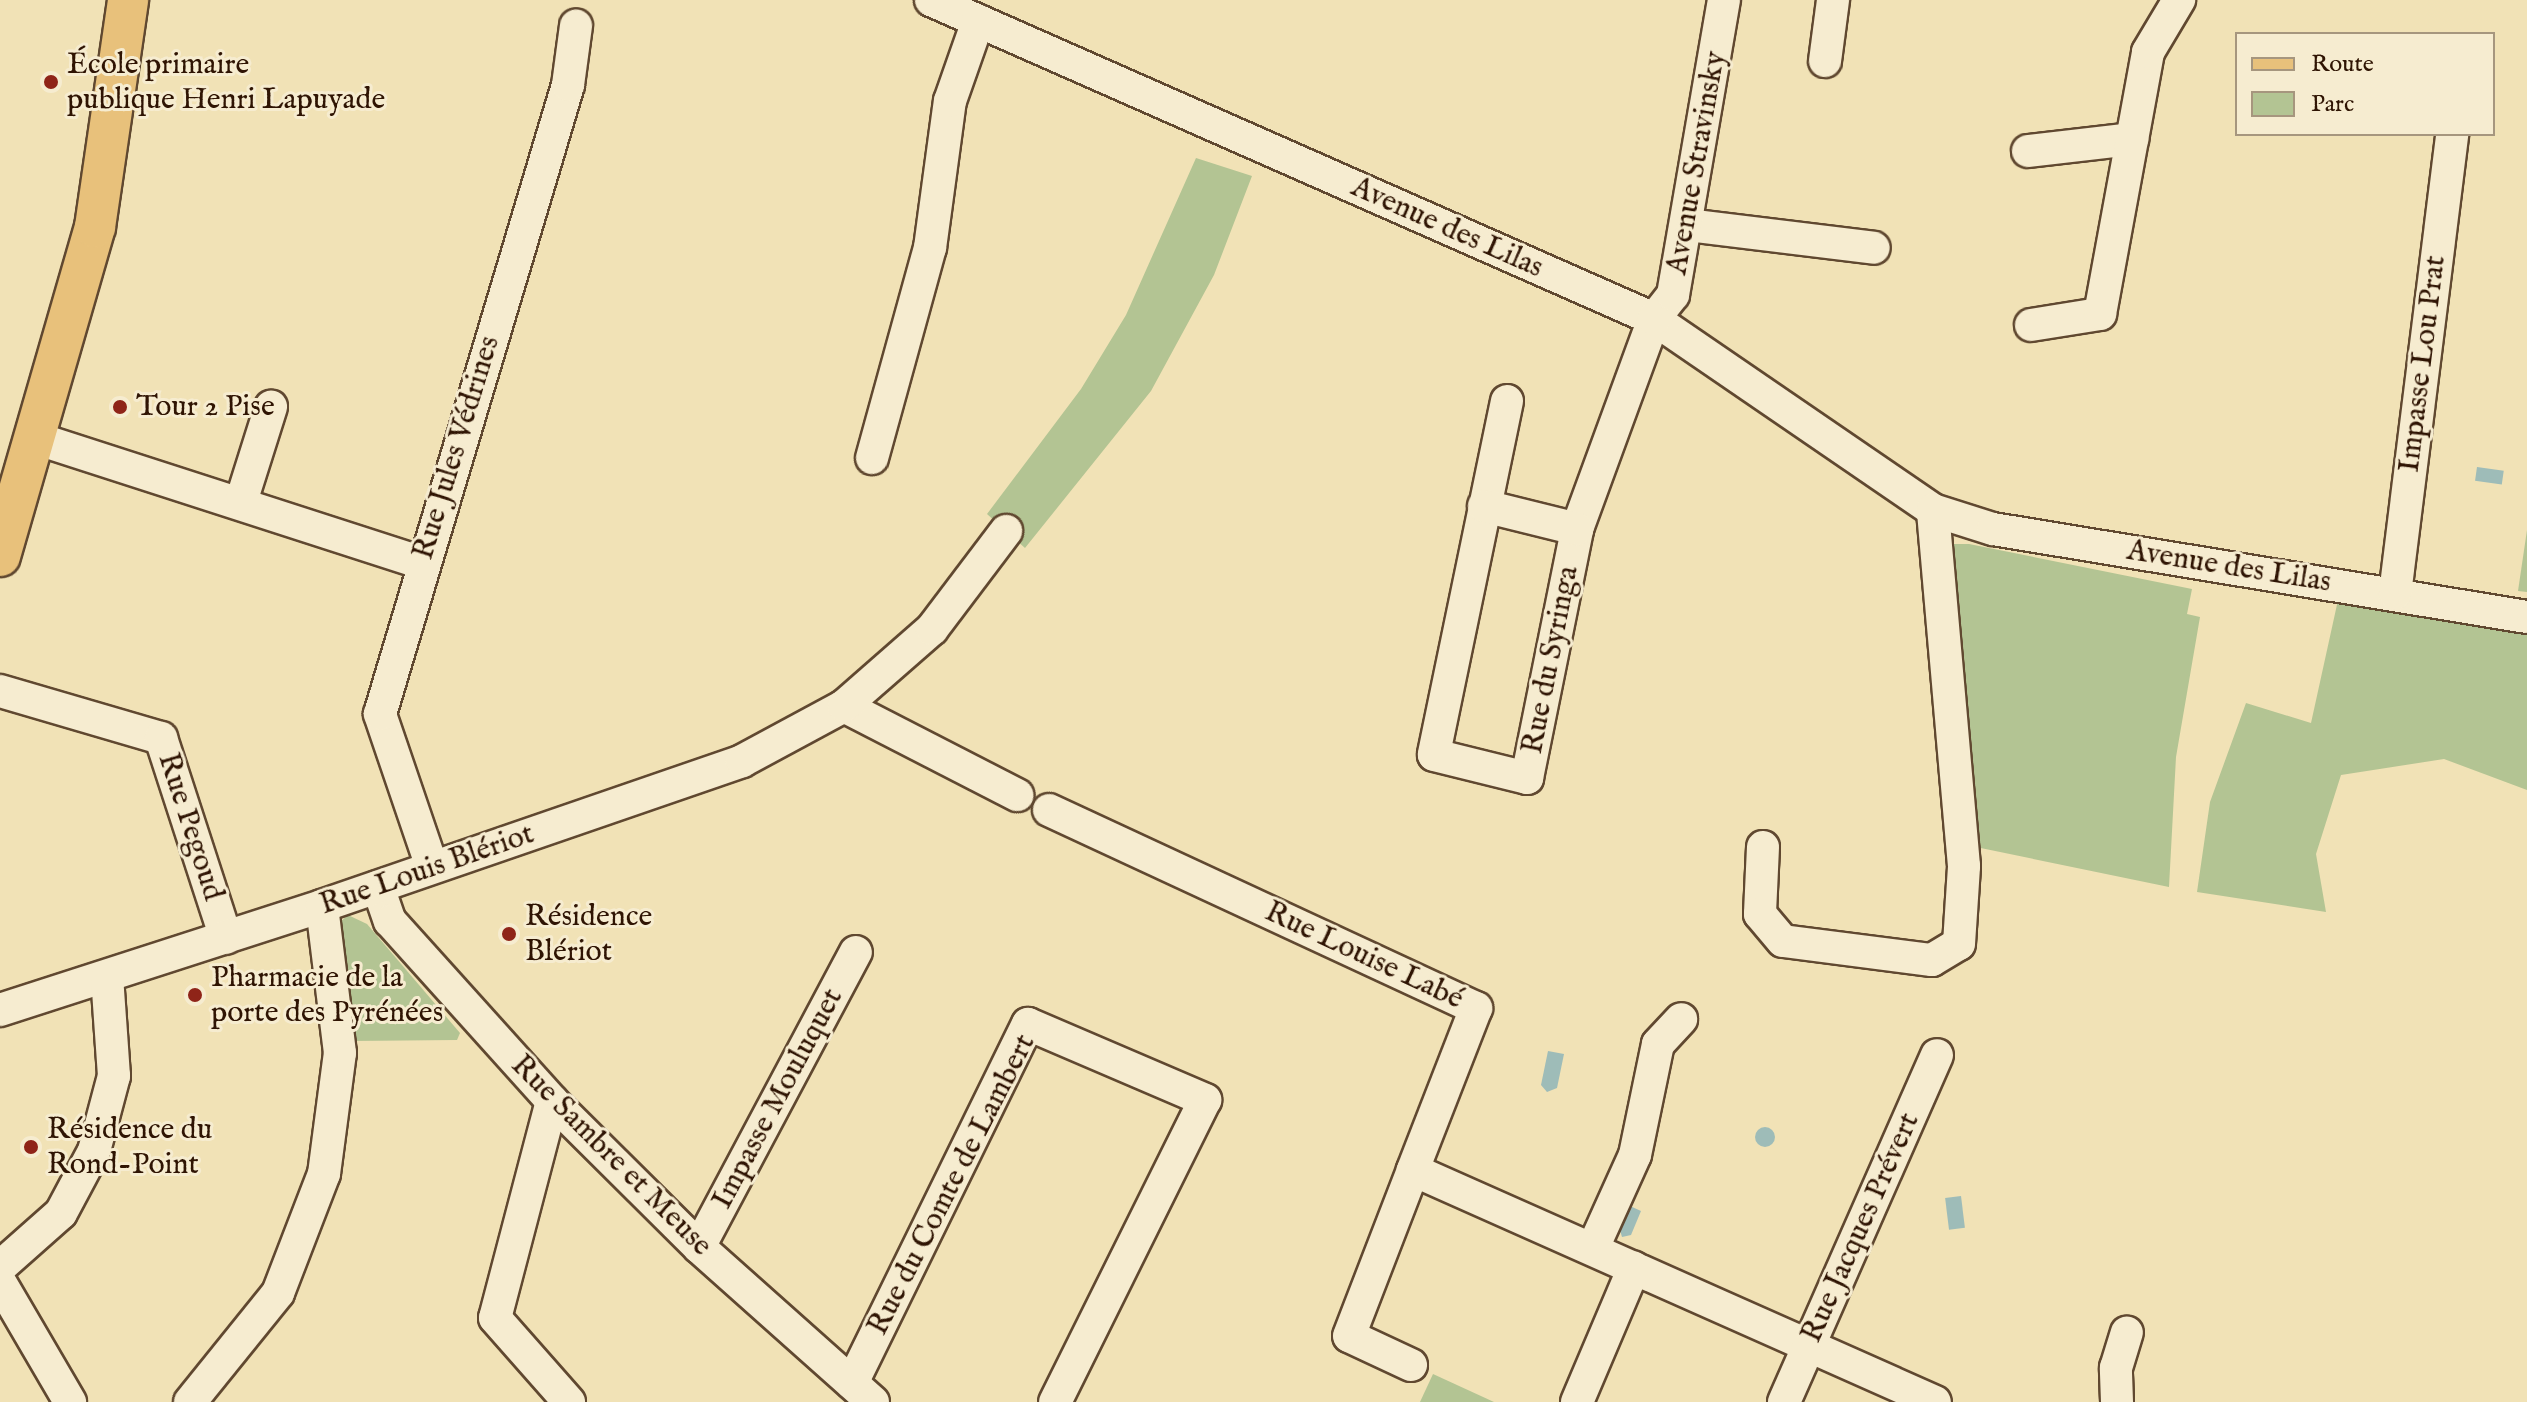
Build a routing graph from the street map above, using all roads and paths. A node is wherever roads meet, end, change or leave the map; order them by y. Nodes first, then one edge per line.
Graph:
1 (128, 0) edge
2 (931, 0) edge
3 (1724, 0) edge
4 (1833, 0) edge
5 (2179, 0) edge
6 (978, 21) junction
7 (576, 26) dead end
8 (1825, 61) dead end
9 (2452, 136) edge
10 (2132, 139) junction
11 (2028, 151) dead end
12 (1688, 225) junction
13 (1874, 248) dead end
14 (1654, 319) junction
15 (2031, 325) dead end
16 (1507, 401) dead end
17 (271, 407) dead end
18 (35, 438) junction
19 (872, 458) dead end
20 (241, 502) junction
21 (1484, 506) junction
22 (1933, 510) junction
23 (1577, 529) junction
24 (1006, 531) dead end
25 (0, 556) edge
26 (422, 563) junction
27 (2395, 594) junction
28 (2527, 617) edge
29 (0, 691) edge
30 (844, 706) junction
31 (1017, 795) dead end
32 (1049, 810) dead end
33 (1763, 847) dead end
34 (432, 867) junction
35 (378, 887) junction
36 (322, 906) junction
37 (226, 938) junction
38 (856, 952) dead end
39 (107, 977) junction
40 (0, 1010) edge
41 (1681, 1019) dead end
42 (1937, 1055) dead end
43 (552, 1101) junction
44 (1413, 1170) junction
45 (699, 1247) junction
46 (1593, 1248) junction
47 (0, 1267) edge
48 (1634, 1268) junction
49 (0, 1282) edge
50 (2127, 1333) dead end
51 (1809, 1346) junction
52 (1411, 1365) dead end
53 (862, 1392) edge
54 (70, 1402) edge
55 (190, 1402) edge
56 (569, 1402) edge
57 (1055, 1402) edge
58 (1577, 1402) edge
59 (1784, 1402) edge
60 (1935, 1402) edge
61 (2117, 1402) edge

1 - 18 main road
2 - 6 street, Avenue des Lilas
3 - 12 street, Avenue Stravinsky
4 - 8 street
5 - 10 street
6 - 14 street, Avenue des Lilas
6 - 19 street
7 - 26 street, Rue Jules Védrines
9 - 27 street, Impasse Lou Prat
10 - 11 street
10 - 15 street
12 - 13 street
12 - 14 street, Avenue Stravinsky
14 - 22 street, Avenue des Lilas
14 - 23 street, Rue du Syringa
16 - 21 street, Rue du Syringa
17 - 20 street
18 - 20 street
18 - 25 main road
20 - 26 street
21 - 23 street, Rue du Syringa
21 - 23 street, Rue du Syringa
22 - 27 street, Avenue des Lilas
22 - 33 street
24 - 30 street, Rue Louis Blériot
26 - 34 street, Rue Jules Védrines
27 - 28 street, Avenue des Lilas
29 - 37 street, Rue Pegoud
30 - 31 street
30 - 34 street, Rue Louis Blériot
32 - 44 street, Rue Louise Labé
34 - 35 street, Rue Louis Blériot
35 - 36 street, Rue Louis Blériot
35 - 43 street, Rue Sambre et Meuse
36 - 37 street, Rue Louis Blériot
36 - 55 street
37 - 39 street, Rue Louis Blériot
38 - 45 street, Impasse Mouluquet
39 - 40 street, Rue Louis Blériot
39 - 47 street
41 - 46 street
42 - 51 street, Rue Jacques Prévert
43 - 45 street, Rue Sambre et Meuse
43 - 56 street
44 - 46 street
44 - 52 street
45 - 53 street, Rue Sambre et Meuse
46 - 48 street
48 - 51 street
48 - 58 street
49 - 54 street
50 - 61 street
51 - 59 street, Rue Jacques Prévert
51 - 60 street
53 - 57 street, Rue du Comte de Lambert

